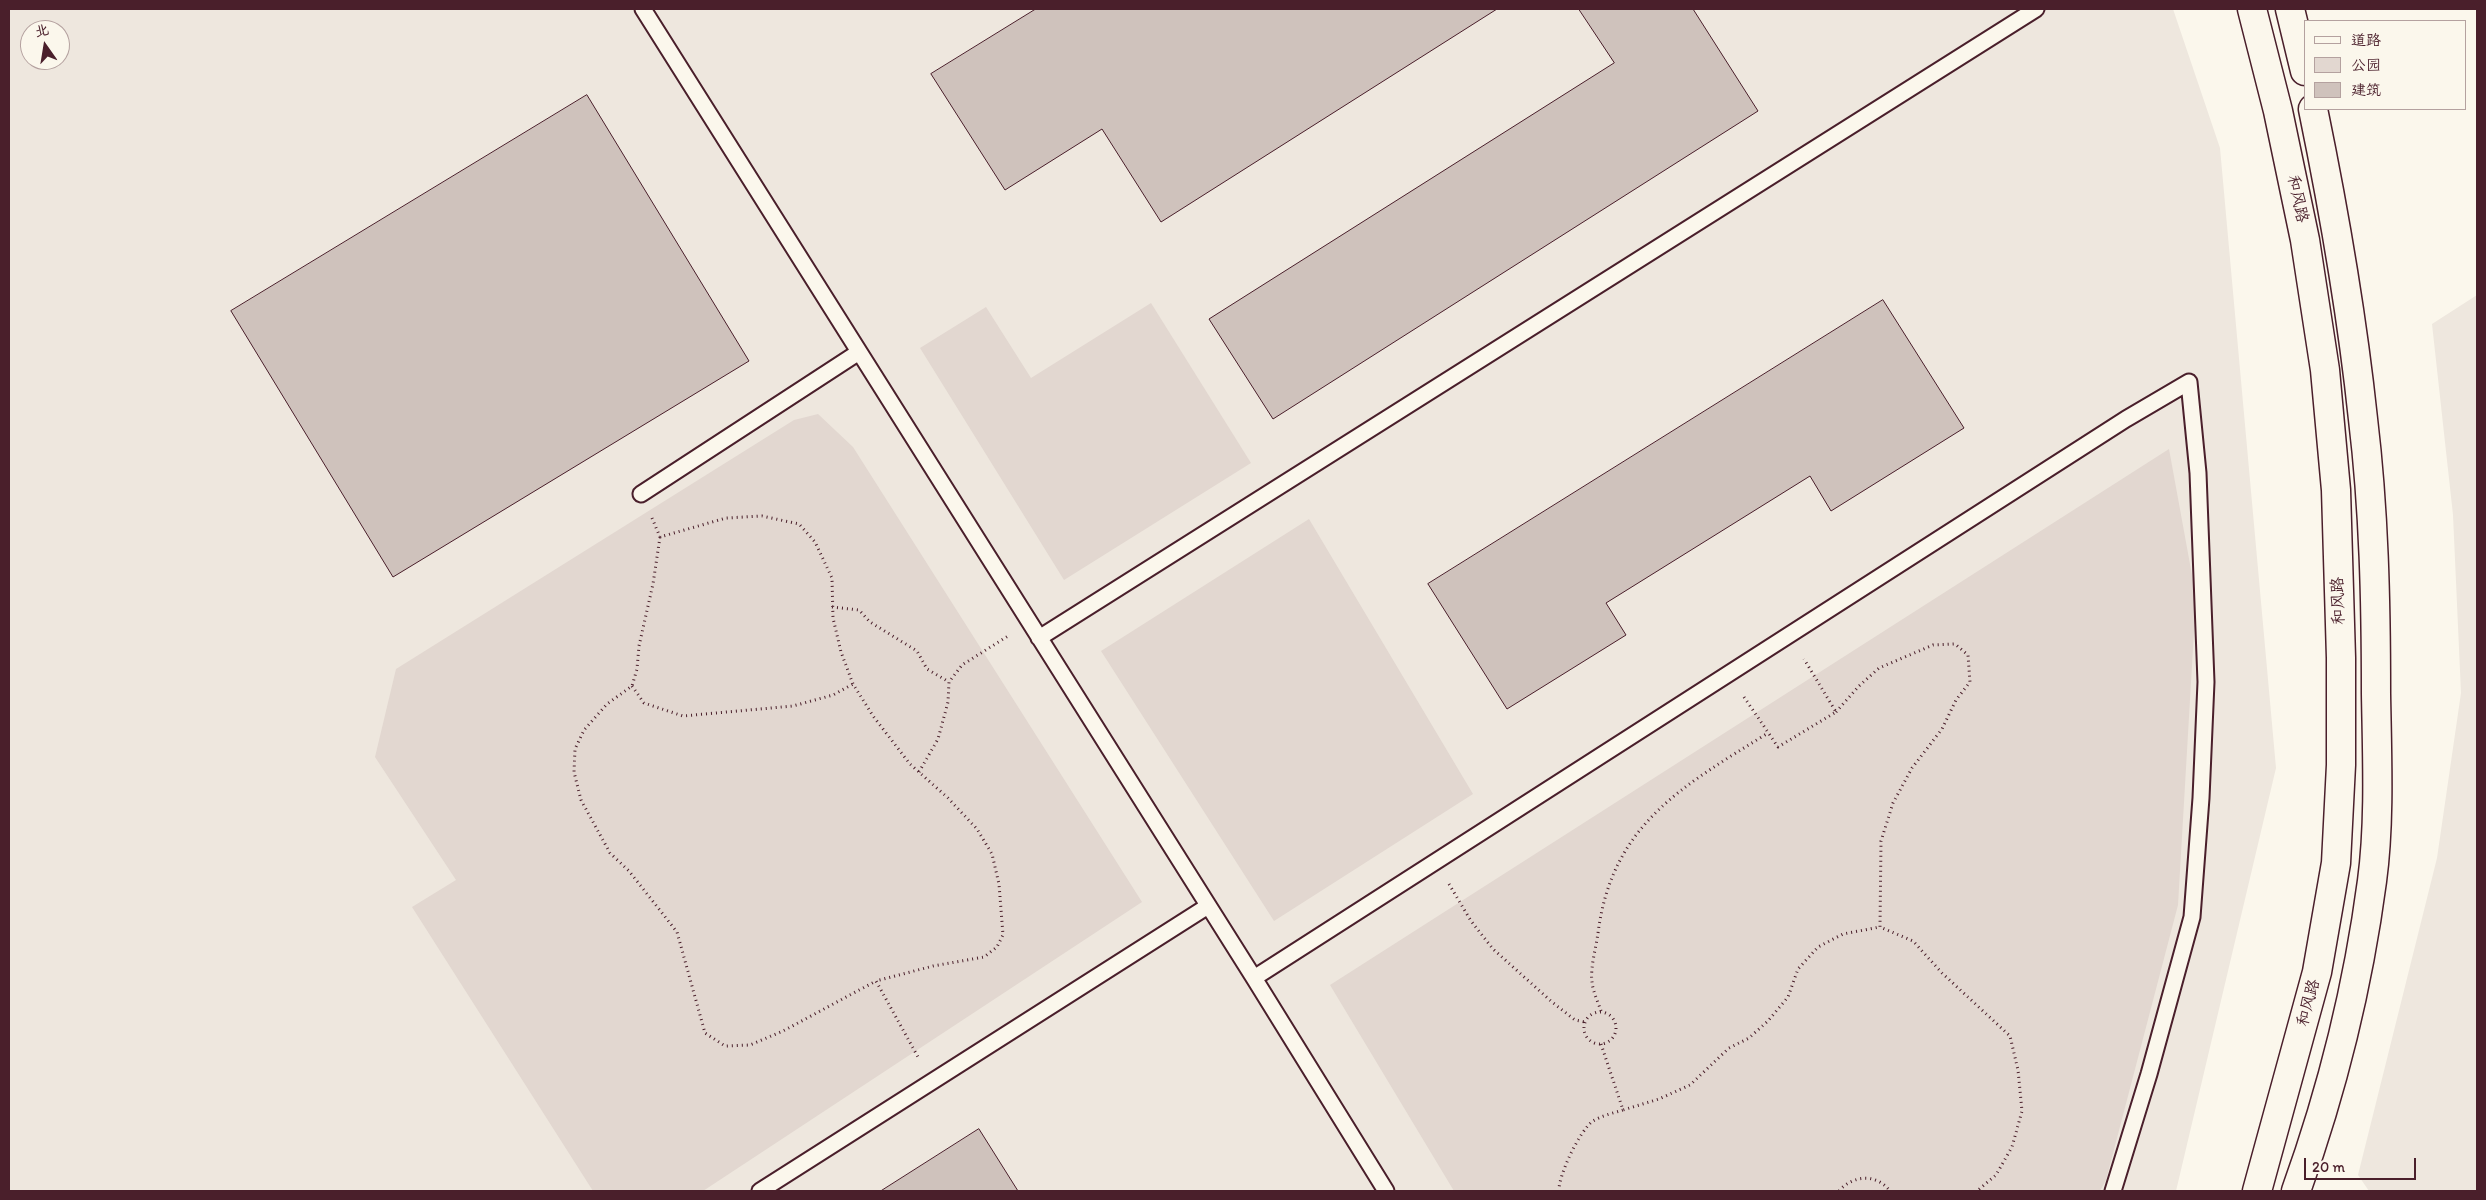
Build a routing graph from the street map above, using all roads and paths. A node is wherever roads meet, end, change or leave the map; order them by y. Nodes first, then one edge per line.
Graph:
1 (643, 9) edge
2 (2036, 9) edge
3 (2252, 9) edge
4 (2290, 9) edge
5 (2304, 67) edge
6 (2313, 110) edge
7 (859, 352) junction
8 (641, 494) joint
9 (660, 537) junction
10 (832, 607) junction
11 (1029, 623) junction
12 (1790, 634) junction
13 (1039, 638) junction
14 (1729, 674) junction
15 (949, 682) junction
16 (853, 684) junction
17 (632, 686) junction
18 (1836, 712) junction
19 (1768, 733) junction
20 (919, 772) junction
21 (1435, 862) junction
22 (1208, 906) junction
23 (1880, 927) junction
24 (1254, 978) junction
25 (876, 981) junction
26 (1601, 1012) junction
27 (1585, 1022) junction
28 (1601, 1044) junction
29 (932, 1082) junction
30 (1622, 1110) junction
31 (760, 1191) edge
32 (1386, 1191) edge
33 (1560, 1191) edge
34 (1838, 1191) edge
35 (1890, 1191) edge
36 (1977, 1191) edge
37 (2113, 1191) edge
38 (2257, 1191) edge
39 (2296, 1191) edge

1 - 7 lane
2 - 13 lane
3 - 38 street, 和风路
4 - 5 street
6 - 39 street, 和风路
7 - 8 lane
7 - 11 lane
8 - 9 path
9 - 10 path
9 - 17 path
10 - 15 path
10 - 16 path
11 - 13 lane
11 - 15 path
12 - 14 lane
12 - 18 path
12 - 37 lane
13 - 22 lane
14 - 19 path
14 - 21 lane
15 - 20 path
16 - 17 path
16 - 20 path
17 - 25 path
18 - 19 path
18 - 23 path
19 - 26 path
20 - 25 path
21 - 24 lane
21 - 27 path
22 - 24 lane
22 - 29 lane
23 - 30 path
23 - 36 path
24 - 32 lane
25 - 29 path
26 - 27 path
26 - 28 path
27 - 28 path
28 - 30 path
29 - 31 lane
30 - 33 path
34 - 35 path

